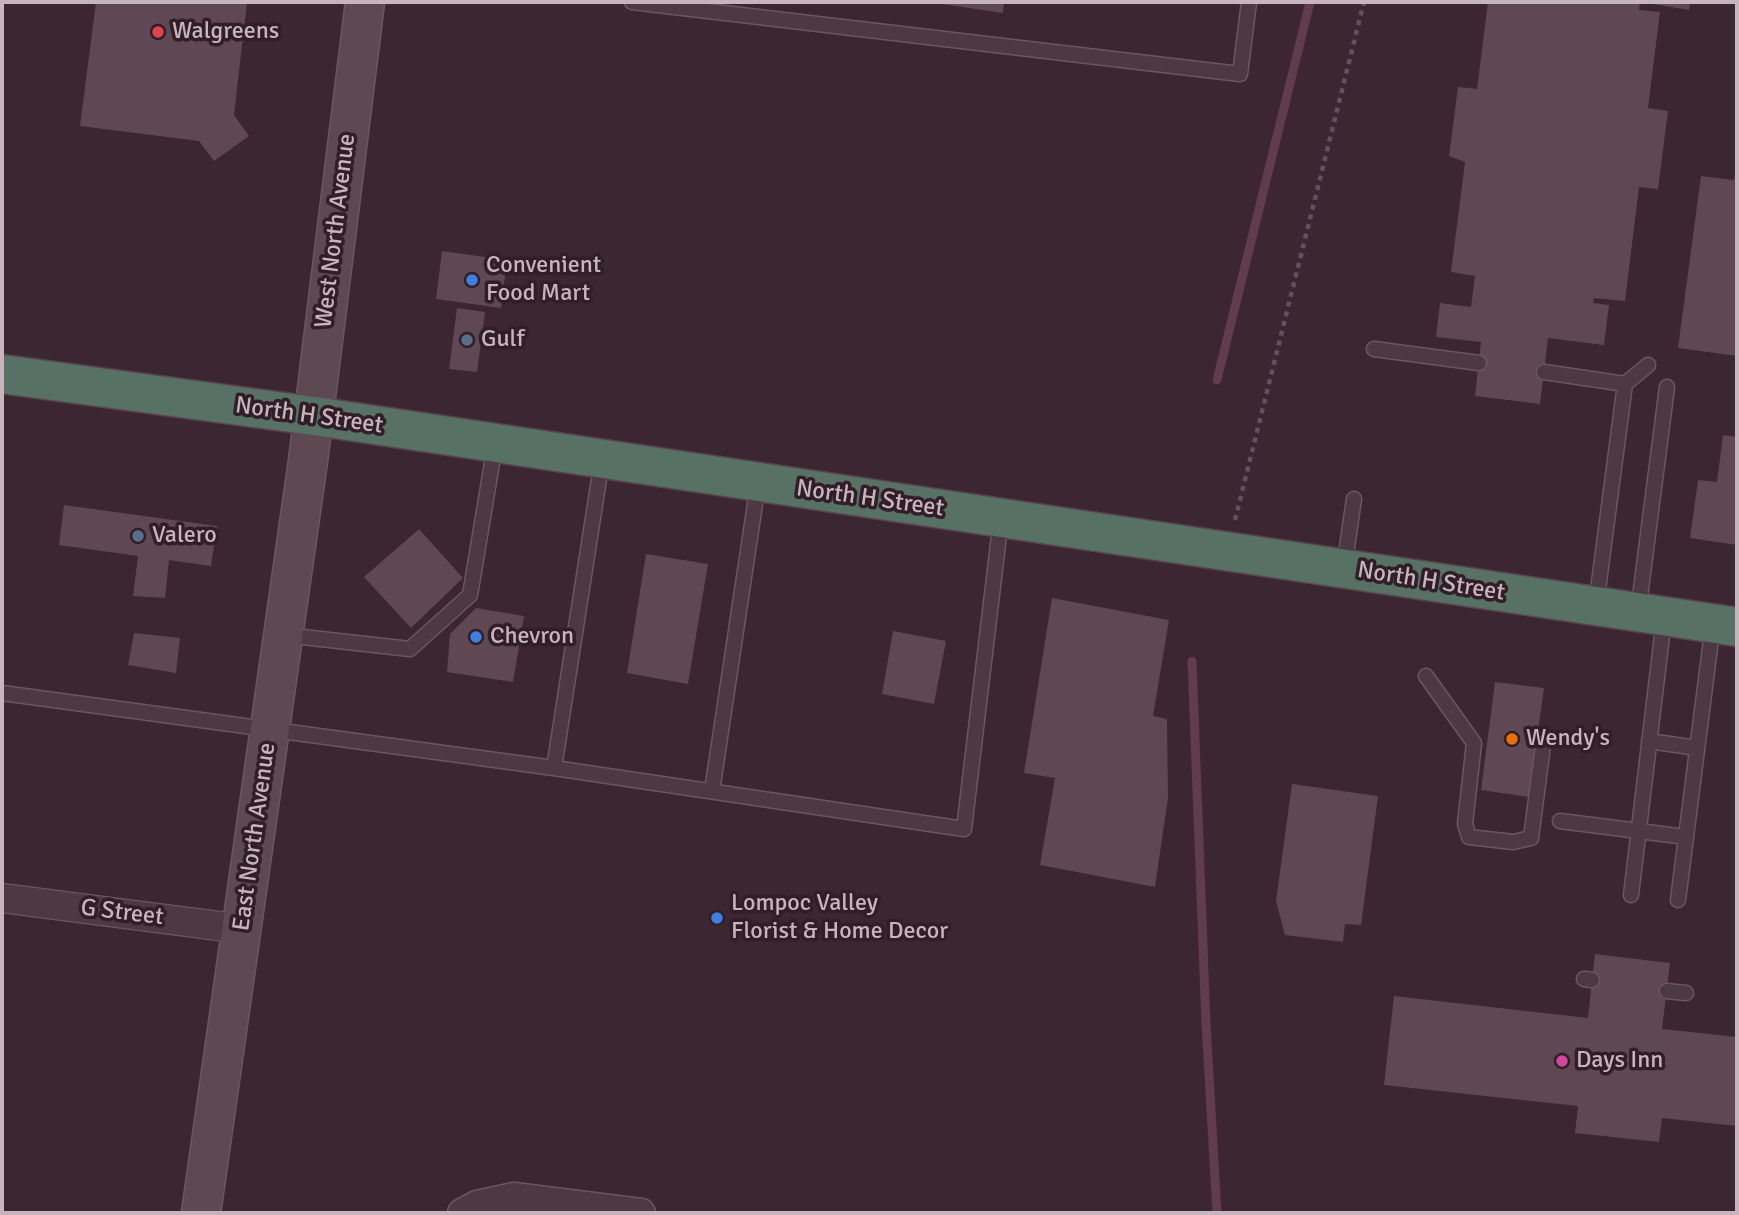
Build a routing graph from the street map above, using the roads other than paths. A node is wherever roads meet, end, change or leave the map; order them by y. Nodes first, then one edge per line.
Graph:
1 (365, 2) edge
2 (632, 2) edge
3 (1249, 2) edge
4 (1374, 349) dead end
5 (1479, 363) dead end
6 (1648, 365) dead end
7 (1544, 372) dead end
8 (2, 374) edge
9 (1625, 384) junction
10 (1667, 387) dead end
11 (314, 416) junction
12 (495, 444) junction
13 (601, 460) junction
14 (308, 461) joint
15 (758, 482) junction
16 (1354, 499) dead end
17 (1001, 518) junction
18 (1344, 569) junction
19 (1596, 607) junction
20 (1651, 615) junction
21 (1725, 625) edge
22 (283, 635) junction
23 (1426, 676) dead end
24 (2, 693) edge
25 (270, 730) junction
26 (1544, 738) dead end
27 (1649, 741) junction
28 (1698, 748) junction
29 (554, 768) junction
30 (712, 791) junction
31 (1560, 821) dead end
32 (1638, 832) junction
33 (1686, 837) junction
34 (1631, 895) dead end
35 (2, 898) edge
36 (1678, 900) dead end
37 (243, 929) junction
38 (1667, 991) dead end
39 (1686, 993) dead end
40 (201, 1213) edge
41 (462, 1213) edge
42 (640, 1213) edge

1 - 11 street, West North Avenue
2 - 3 lane
4 - 5 lane
6 - 9 lane
7 - 9 lane
8 - 11 highway, North H Street
9 - 19 lane
10 - 20 lane
11 - 12 highway, North H Street
11 - 14 street, West North Avenue
12 - 13 highway, North H Street
12 - 22 lane
13 - 15 highway, North H Street
13 - 29 lane
14 - 22 street, East North Avenue
15 - 17 highway, North H Street
15 - 30 lane
16 - 18 lane
17 - 18 highway, North H Street
17 - 30 lane
18 - 19 highway, North H Street
19 - 20 highway, North H Street
20 - 21 highway, North H Street
20 - 27 lane
21 - 28 lane
22 - 25 street, East North Avenue
23 - 26 lane
24 - 25 lane
25 - 29 lane
25 - 37 street, East North Avenue
27 - 28 lane
27 - 32 lane
28 - 33 lane
29 - 30 lane
31 - 32 lane
32 - 33 lane
32 - 34 lane
33 - 36 lane
35 - 37 street, G Street
37 - 40 street, East North Avenue
38 - 39 lane
41 - 42 street

